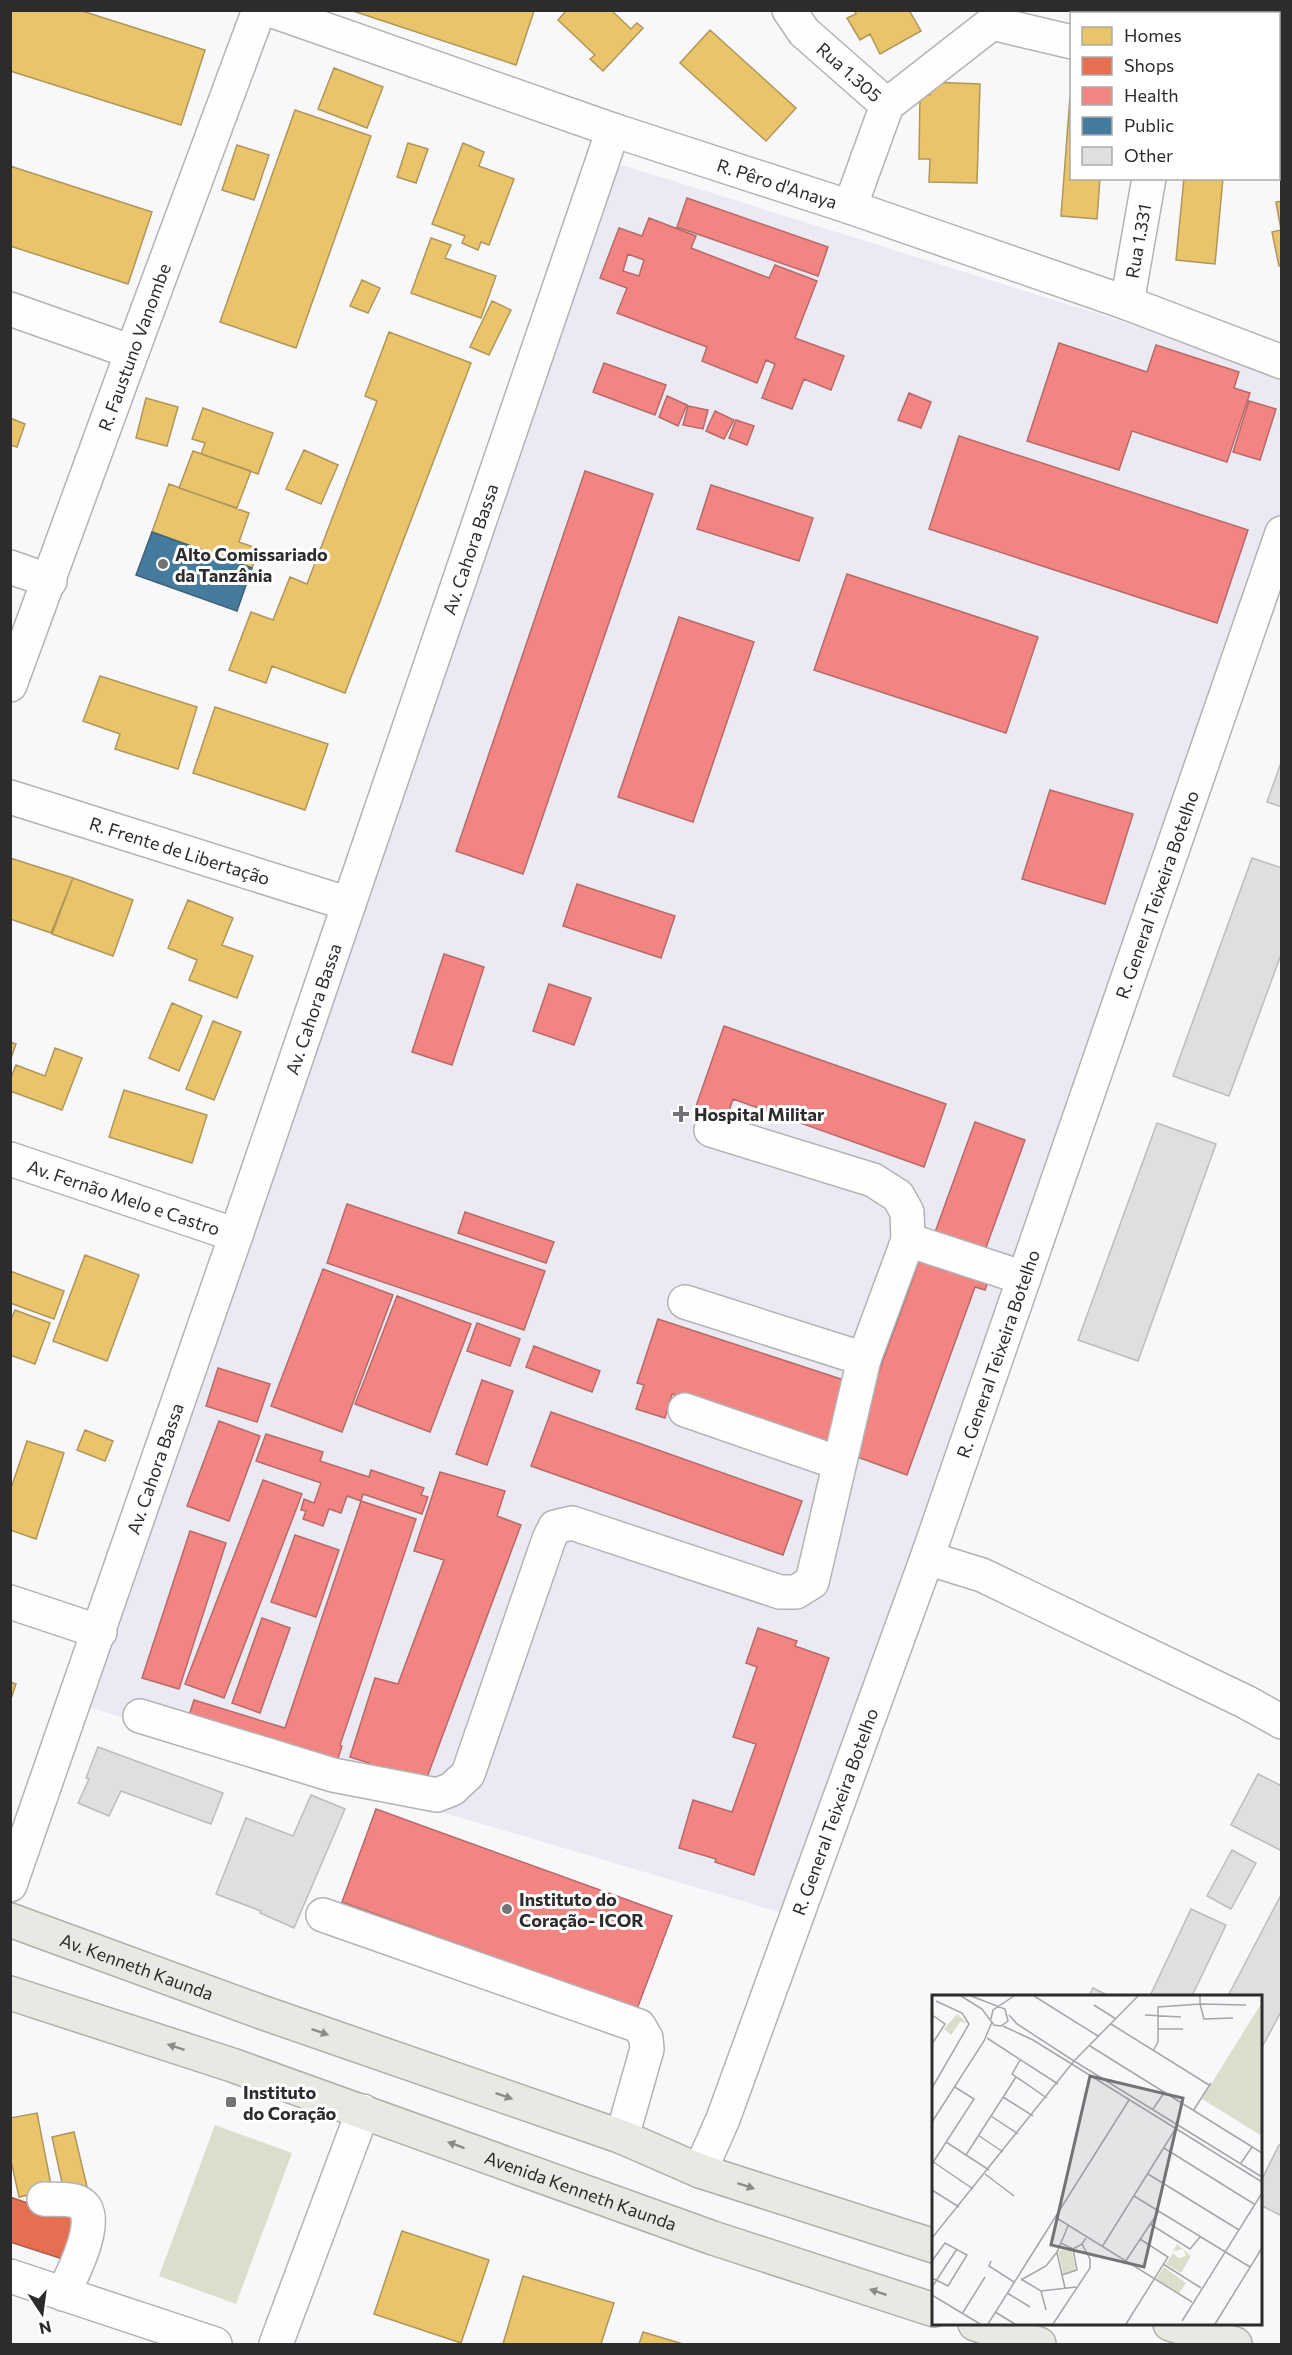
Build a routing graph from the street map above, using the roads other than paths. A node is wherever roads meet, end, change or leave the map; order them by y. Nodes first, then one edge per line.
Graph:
1 (260, 10) edge
2 (270, 10) edge
3 (789, 10) edge
4 (989, 17) edge
5 (1070, 42) edge
6 (887, 105) junction
7 (612, 130) junction
8 (1149, 180) edge
9 (850, 207) junction
10 (1127, 303) junction
11 (10, 309) edge
12 (132, 352) junction
13 (1281, 362) edge
14 (1281, 533) edge
15 (10, 567) edge
16 (50, 581) junction
17 (10, 686) edge
18 (10, 797) edge
19 (349, 903) junction
20 (711, 1130) dead end
21 (10, 1160) edge
22 (236, 1235) junction
23 (908, 1240) junction
24 (1024, 1278) junction
25 (685, 1302) dead end
26 (864, 1359) junction
27 (685, 1410) dead end
28 (839, 1463) junction
29 (927, 1558) junction
30 (10, 1602) edge
31 (100, 1632) junction
32 (140, 1716) dead end
33 (1281, 1722) edge
34 (10, 1885) edge
35 (323, 1916) dead end
36 (10, 1920) edge
37 (10, 1993) edge
38 (363, 2111) junction
39 (622, 2137) junction
40 (700, 2171) junction
41 (44, 2199) dead end
42 (932, 2247) edge
43 (10, 2276) edge
44 (63, 2294) junction
45 (932, 2310) edge
46 (978, 2325) edge
47 (1173, 2325) edge
48 (215, 2344) edge
49 (276, 2344) edge
50 (1039, 2344) edge
51 (1235, 2344) edge

1 - 12 street, R. Faustuno Vanombe
2 - 7 street, R. Pêro d'Anaya
3 - 6 street, Rua 1.305
4 - 5 street
4 - 6 street
6 - 9 street, Rua 1.305
7 - 9 street, R. Pêro d'Anaya
7 - 19 street, Av. Cahora Bassa
8 - 10 street, Rua 1.331
9 - 10 street, R. Pêro d'Anaya
10 - 13 street, R. Pêro d'Anaya
11 - 12 street
12 - 16 street, R. Faustuno Vanombe
14 - 24 street, R. General Teixeira Botelho
15 - 16 street
16 - 17 street, R. Faustuno Vanombe
18 - 19 street, R. Frente de Libertação
19 - 22 street, Av. Cahora Bassa
20 - 23 street
21 - 22 street, Av. Fernão Melo e Castro
22 - 31 street, Av. Cahora Bassa
23 - 24 street
23 - 26 street
24 - 29 street, R. General Teixeira Botelho
25 - 26 street
26 - 28 street
27 - 28 street
28 - 32 street
29 - 33 street
29 - 40 street, R. General Teixeira Botelho
30 - 31 street
31 - 34 street, Av. Cahora Bassa
35 - 39 street
36 -> 39 main road, Av. Kenneth Kaunda
38 -> 37 main road, Avenida Kenneth Kaunda
45 -> 38 main road, Avenida Kenneth Kaunda
38 - 49 street
39 - 40 main road
40 -> 42 main road
41 - 44 street
43 - 44 street
44 - 48 street
46 - 50 main road
47 - 51 main road

